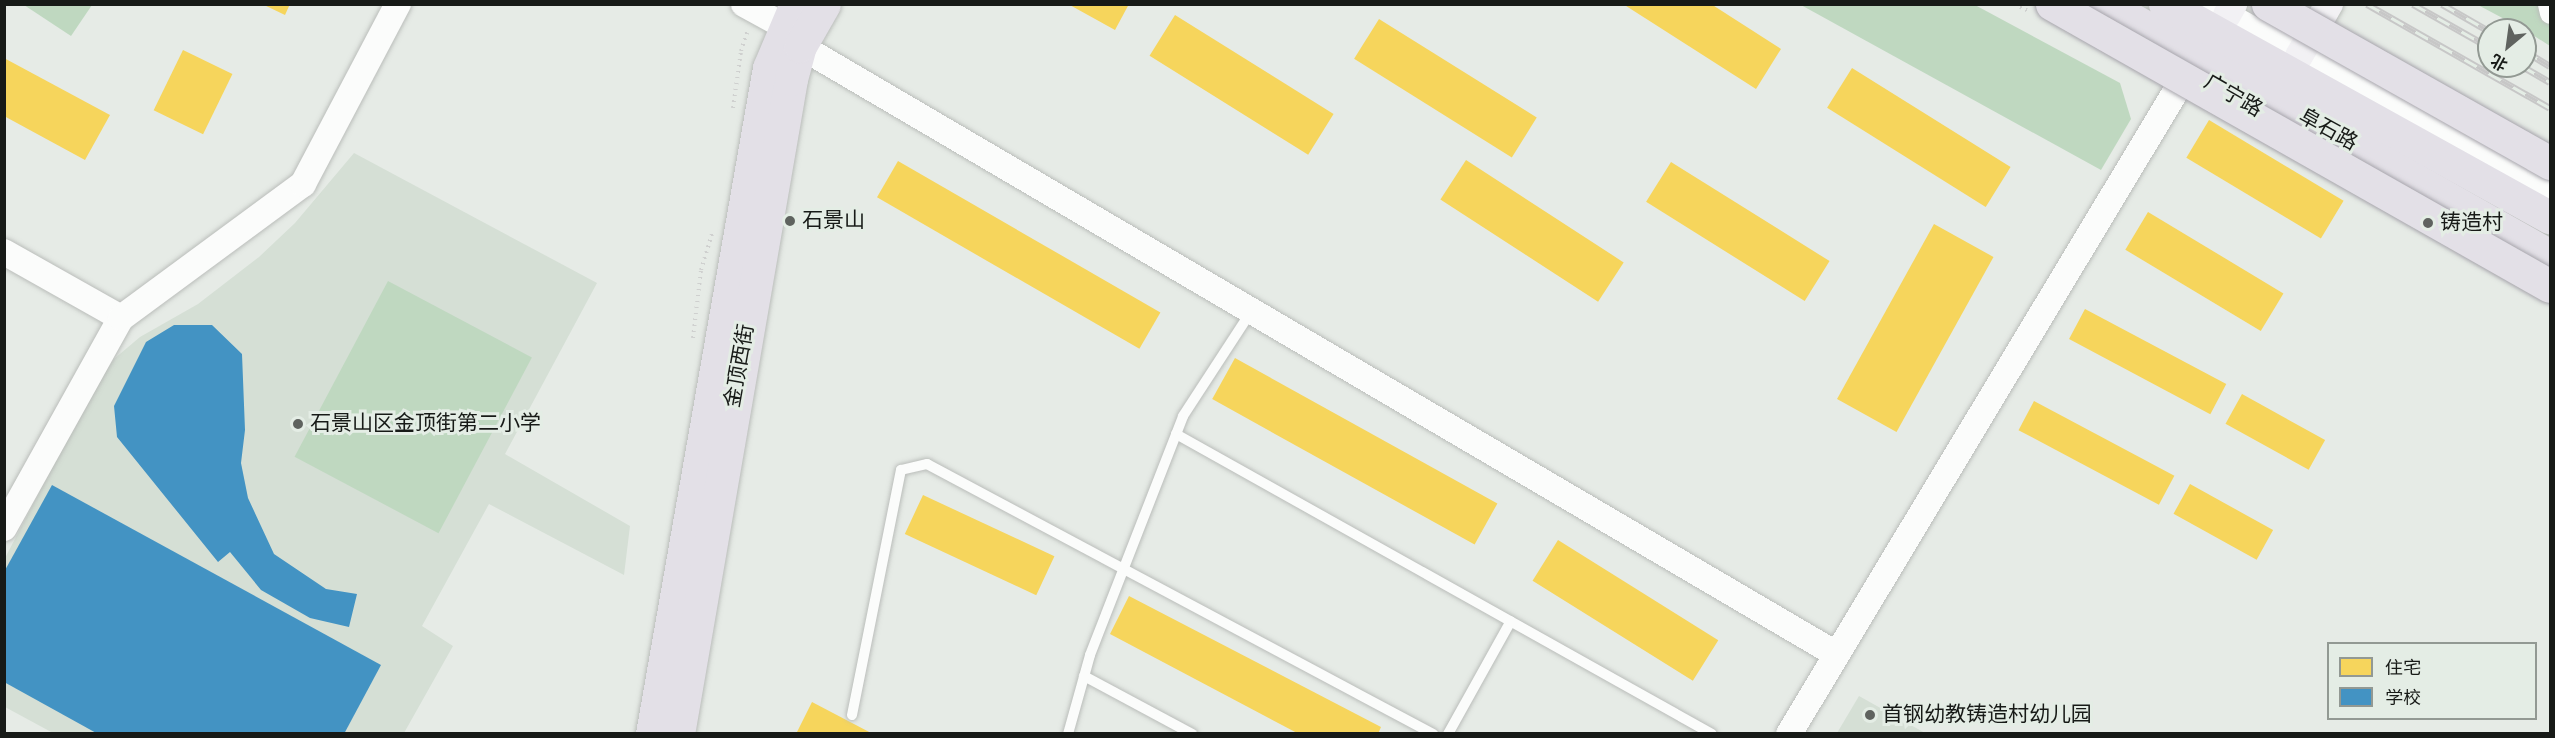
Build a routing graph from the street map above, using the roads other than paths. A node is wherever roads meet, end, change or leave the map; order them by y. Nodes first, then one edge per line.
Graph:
1 (398, 4) edge
2 (744, 4) edge
3 (824, 4) edge
4 (2052, 4) edge
5 (2072, 4) edge
6 (2104, 4) edge
7 (2165, 4) edge
8 (2268, 4) edge
9 (2330, 4) edge
10 (2548, 4) edge
11 (2222, 8) edge
12 (2550, 13) edge
13 (794, 26) edge
14 (2299, 56) junction
15 (2188, 70) junction
16 (2550, 163) edge
17 (2550, 195) edge
18 (2550, 217) edge
19 (4, 252) edge
20 (2550, 256) edge
21 (2550, 276) edge
22 (2550, 286) edge
23 (1252, 310) junction
24 (121, 318) junction
25 (1176, 434) junction
26 (4, 528) edge
27 (1124, 566) junction
28 (1511, 621) junction
29 (1834, 653) junction
30 (1084, 676) junction
31 (852, 715) dead end
32 (652, 734) edge
33 (678, 734) edge
34 (1068, 734) edge
35 (1192, 734) edge
36 (1433, 734) edge
37 (1448, 734) edge
38 (1712, 734) edge
39 (1789, 734) edge

1 - 24 street
2 - 13 street
3 - 13 highway, 金顶西街
4 - 22 highway, bridge
5 - 15 street, 广宁路
6 - 20 highway, 阜石路
7 - 18 highway, 阜石路
8 - 16 highway, bridge
9 - 14 main road
10 - 12 street
11 - 14 street
13 - 23 street
13 - 32 highway, 金顶西街
13 - 33 highway, 金顶西街
14 - 17 street
15 - 21 street, 广宁路
15 - 29 street
19 - 24 street
23 - 25 lane
23 - 29 street
24 - 26 street
25 - 27 lane
25 - 28 lane
27 - 30 lane
27 - 31 lane
27 - 36 lane
28 - 37 lane
28 - 38 lane
29 - 39 street
30 - 34 lane
30 - 35 lane

